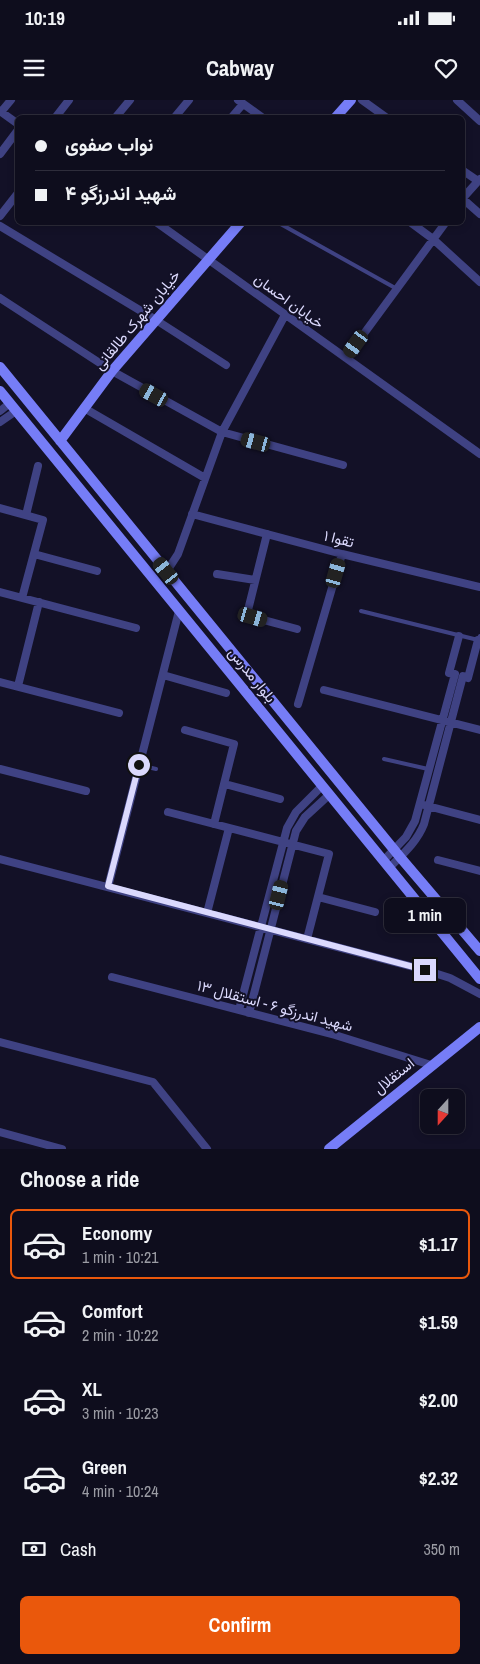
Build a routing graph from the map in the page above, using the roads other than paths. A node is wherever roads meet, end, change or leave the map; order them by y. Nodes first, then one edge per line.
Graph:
1 (11, 100) edge
2 (69, 100) edge
3 (130, 100) edge
4 (189, 100) edge
5 (351, 100) edge
6 (362, 100) edge
7 (457, 100) edge
8 (240, 102) edge
9 (1, 112) edge
10 (58, 115) edge
11 (118, 115) edge
12 (176, 115) edge
13 (233, 115) edge
14 (259, 115) edge
15 (338, 115) edge
16 (383, 115) edge
17 (480, 121) edge
18 (15, 122) edge
19 (15, 134) edge
20 (0, 154) edge
21 (465, 172) edge
22 (479, 180) edge
23 (15, 196) edge
24 (465, 197) edge
25 (465, 201) edge
26 (480, 214) edge
27 (0, 216) edge
28 (160, 225) edge
29 (238, 225) edge
30 (282, 225) edge
31 (414, 225) edge
32 (444, 225) edge
33 (0, 226) edge
34 (433, 239) junction
35 (208, 260) junction
36 (480, 282) edge
37 (397, 289) junction
38 (0, 298) edge
39 (285, 314) junction
40 (156, 320) junction
41 (346, 358) junction
42 (226, 365) dead end
43 (0, 367) edge
44 (112, 370) junction
45 (0, 391) edge
46 (13, 407) junction
47 (84, 408) junction
48 (0, 411) edge
49 (0, 422) edge
50 (222, 432) junction
51 (60, 441) junction
52 (480, 454) edge
53 (343, 465) dead end
54 (38, 466) dead end
55 (205, 478) junction
56 (0, 508) edge
57 (192, 514) junction
58 (26, 515) junction
59 (267, 534) junction
60 (34, 554) junction
61 (342, 554) junction
62 (97, 571) dead end
63 (166, 571) junction
64 (217, 574) dead end
65 (255, 580) junction
66 (480, 587) edge
67 (0, 592) edge
68 (22, 598) junction
69 (39, 602) junction
70 (180, 611) junction
71 (361, 611) dead end
72 (136, 628) dead end
73 (297, 629) dead end
74 (459, 636) junction
75 (479, 638) edge
76 (454, 674) junction
77 (163, 675) junction
78 (463, 676) junction
79 (0, 682) edge
80 (18, 686) junction
81 (324, 690) dead end
82 (226, 693) dead end
83 (298, 704) dead end
84 (119, 713) dead end
85 (442, 720) junction
86 (451, 723) junction
87 (185, 730) dead end
88 (480, 730) edge
89 (384, 759) dead end
90 (139, 765) junction
91 (0, 768) edge
92 (156, 769) dead end
93 (429, 769) junction
94 (225, 784) junction
95 (322, 786) junction
96 (86, 791) dead end
97 (330, 794) junction
98 (280, 799) dead end
99 (420, 804) junction
100 (429, 807) junction
101 (168, 812) dead end
102 (480, 820) edge
103 (214, 824) junction
104 (230, 828) junction
105 (282, 842) junction
106 (292, 845) junction
107 (397, 853) junction
108 (0, 858) edge
109 (438, 860) dead end
110 (386, 864) junction
111 (480, 871) edge
112 (108, 886) junction
113 (318, 897) junction
114 (375, 912) dead end
115 (208, 913) junction
116 (260, 926) junction
117 (271, 929) junction
118 (307, 939) junction
119 (480, 951) edge
120 (112, 977) dead end
121 (480, 979) edge
122 (480, 994) edge
123 (239, 1010) junction
124 (250, 1012) junction
125 (479, 1027) edge
126 (0, 1042) edge
127 (431, 1065) junction
128 (0, 1132) edge
129 (62, 1149) edge
130 (207, 1149) edge
131 (329, 1149) edge

1 - 9 street
2 - 10 street
3 - 11 street
4 - 12 street
5 - 15 main road
6 - 16 street
7 - 17 street
8 - 13 street
8 - 14 street
9 - 18 street
19 - 20 street
21 - 22 street
22 - 24 street
23 - 27 street
25 - 26 street
28 - 35 street, خیابان احسان
29 - 35 main road, خیابان شهرک طالقانی
30 - 37 lane
31 - 34 street
32 - 34 street
33 - 40 street
34 - 36 street
34 - 37 street
35 - 39 street, خیابان احسان
35 - 40 main road, خیابان شهرک طالقانی
37 - 41 street
38 - 44 street
39 - 41 street, خیابان احسان
39 - 50 street
40 - 42 street
40 - 44 main road, خیابان شهرک طالقانی
41 - 52 street, خیابان احسان
43 - 51 main road, بلوار مدرس
44 - 47 main road, خیابان شهرک طالقانی
44 - 50 street
45 - 46 main road, بلوار مدرس
46 - 48 street
46 - 49 street
46 - 70 main road, بلوار مدرس
47 - 51 main road, خیابان شهرک طالقانی
47 - 55 street
50 - 53 street
50 - 55 street
51 - 63 main road, بلوار مدرس
54 - 58 street
55 - 57 street
56 - 58 street
57 - 59 street, تقوا ۱
57 - 63 street
58 - 60 street
59 - 61 street, تقوا ۱
59 - 65 street
60 - 62 street
60 - 68 street
61 - 66 street, تقوا ۱
61 - 83 street
63 - 107 main road, بلوار مدرس
64 - 65 street
65 - 73 street
67 - 68 street
68 - 69 street
69 - 72 street
69 - 80 street
70 - 77 street
70 - 95 main road, بلوار مدرس
71 - 74 lane
74 - 75 lane
74 - 76 street
75 - 78 street
76 - 78 lane
76 - 85 street
77 - 82 street
77 - 90 street
78 - 86 street
79 - 80 street
80 - 84 street
81 - 85 street
85 - 86 street
85 - 93 street
86 - 88 street
86 - 100 street
87 - 94 street
89 - 93 lane
90 - 92 lane
90 - 112 street
91 - 96 street
93 - 99 street
94 - 98 street
94 - 103 street
95 - 97 main road, بلوار مدرس
95 - 105 street
97 - 106 street
97 - 110 main road, بلوار مدرس
99 - 100 street
99 - 107 street
100 - 102 street
100 - 107 street
101 - 103 street
103 - 104 street
104 - 105 street
104 - 115 street
105 - 106 street
105 - 116 street
106 - 113 street
106 - 117 street
107 - 110 street
107 - 119 main road, بلوار مدرس
108 - 112 street
109 - 111 street
110 - 121 main road, بلوار مدرس
112 - 115 street
113 - 114 street
113 - 118 street
115 - 116 street
116 - 117 street
116 - 123 street
117 - 118 street
117 - 124 street
118 - 122 street
120 - 123 street, شهید اندرزگو ۶ - استقلال ۱۳
123 - 124 street, شهید اندرزگو ۶ - استقلال ۱۳
124 - 127 street, شهید اندرزگو ۶ - استقلال ۱۳
125 - 127 main road, استقلال
126 - 130 street
127 - 131 main road, استقلال
128 - 129 street

